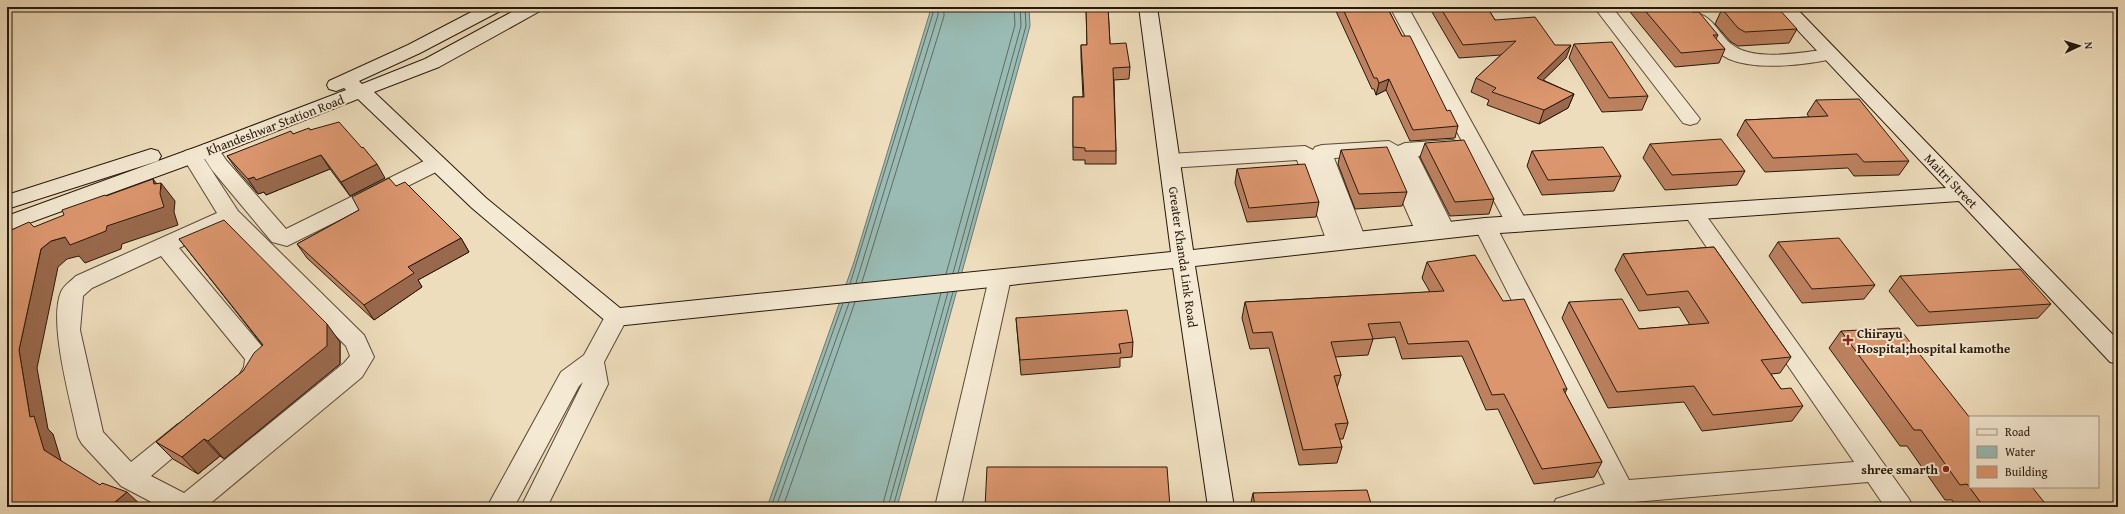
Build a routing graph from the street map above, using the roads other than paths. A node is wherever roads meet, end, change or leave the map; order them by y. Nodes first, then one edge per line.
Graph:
1 (494, 7) edge
2 (534, 7) edge
3 (1148, 7) edge
4 (1399, 7) edge
5 (1603, 7) edge
6 (1785, 7) edge
7 (1699, 19) edge
8 (1830, 54) junction
9 (354, 86) junction
10 (1690, 119) dead end
11 (1474, 145) junction
12 (201, 153) junction
13 (1169, 161) junction
14 (435, 164) junction
15 (1964, 194) junction
16 (7, 202) edge
17 (1693, 212) junction
18 (230, 216) junction
19 (7, 224) edge
20 (1517, 224) junction
21 (1485, 226) junction
22 (1435, 231) junction
23 (1346, 241) junction
24 (164, 245) junction
25 (1183, 259) junction
26 (1000, 278) junction
27 (616, 317) junction
28 (2118, 355) edge
29 (592, 362) junction
30 (235, 391) edge
31 (206, 415) edge
32 (1874, 471) junction
33 (130, 478) junction
34 (1622, 492) junction
35 (186, 507) edge
36 (500, 507) edge
37 (534, 507) edge
38 (948, 507) edge
39 (1222, 507) edge
40 (1565, 507) edge
41 (1900, 507) edge

1 - 9 street, Khandeshwar Station Road
2 - 9 street, Khandeshwar Station Road
3 - 13 street, Greater Khanda Link Road
4 - 11 street
5 - 10 street
6 - 8 street, Maitri Street
7 - 8 street
8 - 15 street, Maitri Street
9 - 12 street, Khandeshwar Station Road
9 - 14 street
9 - 16 street, Khandeshwar Station Road
11 - 20 street
11 - 22 street
12 - 14 street
12 - 18 street
12 - 19 street, Khandeshwar Station Road
13 - 23 street
13 - 25 street, Greater Khanda Link Road
14 - 27 street
15 - 17 street
15 - 28 street, Maitri Street
17 - 20 street
17 - 32 street
18 - 24 street
18 - 35 street
20 - 21 street
21 - 22 street
21 - 34 street
22 - 23 street
22 - 23 street
23 - 25 street
24 - 30 street
24 - 33 street
25 - 26 street
25 - 39 street, Greater Khanda Link Road
26 - 27 street
26 - 38 street
27 - 29 street
29 - 36 street
29 - 37 street
31 - 33 street
32 - 34 street
32 - 41 street
33 - 35 street
34 - 40 street

